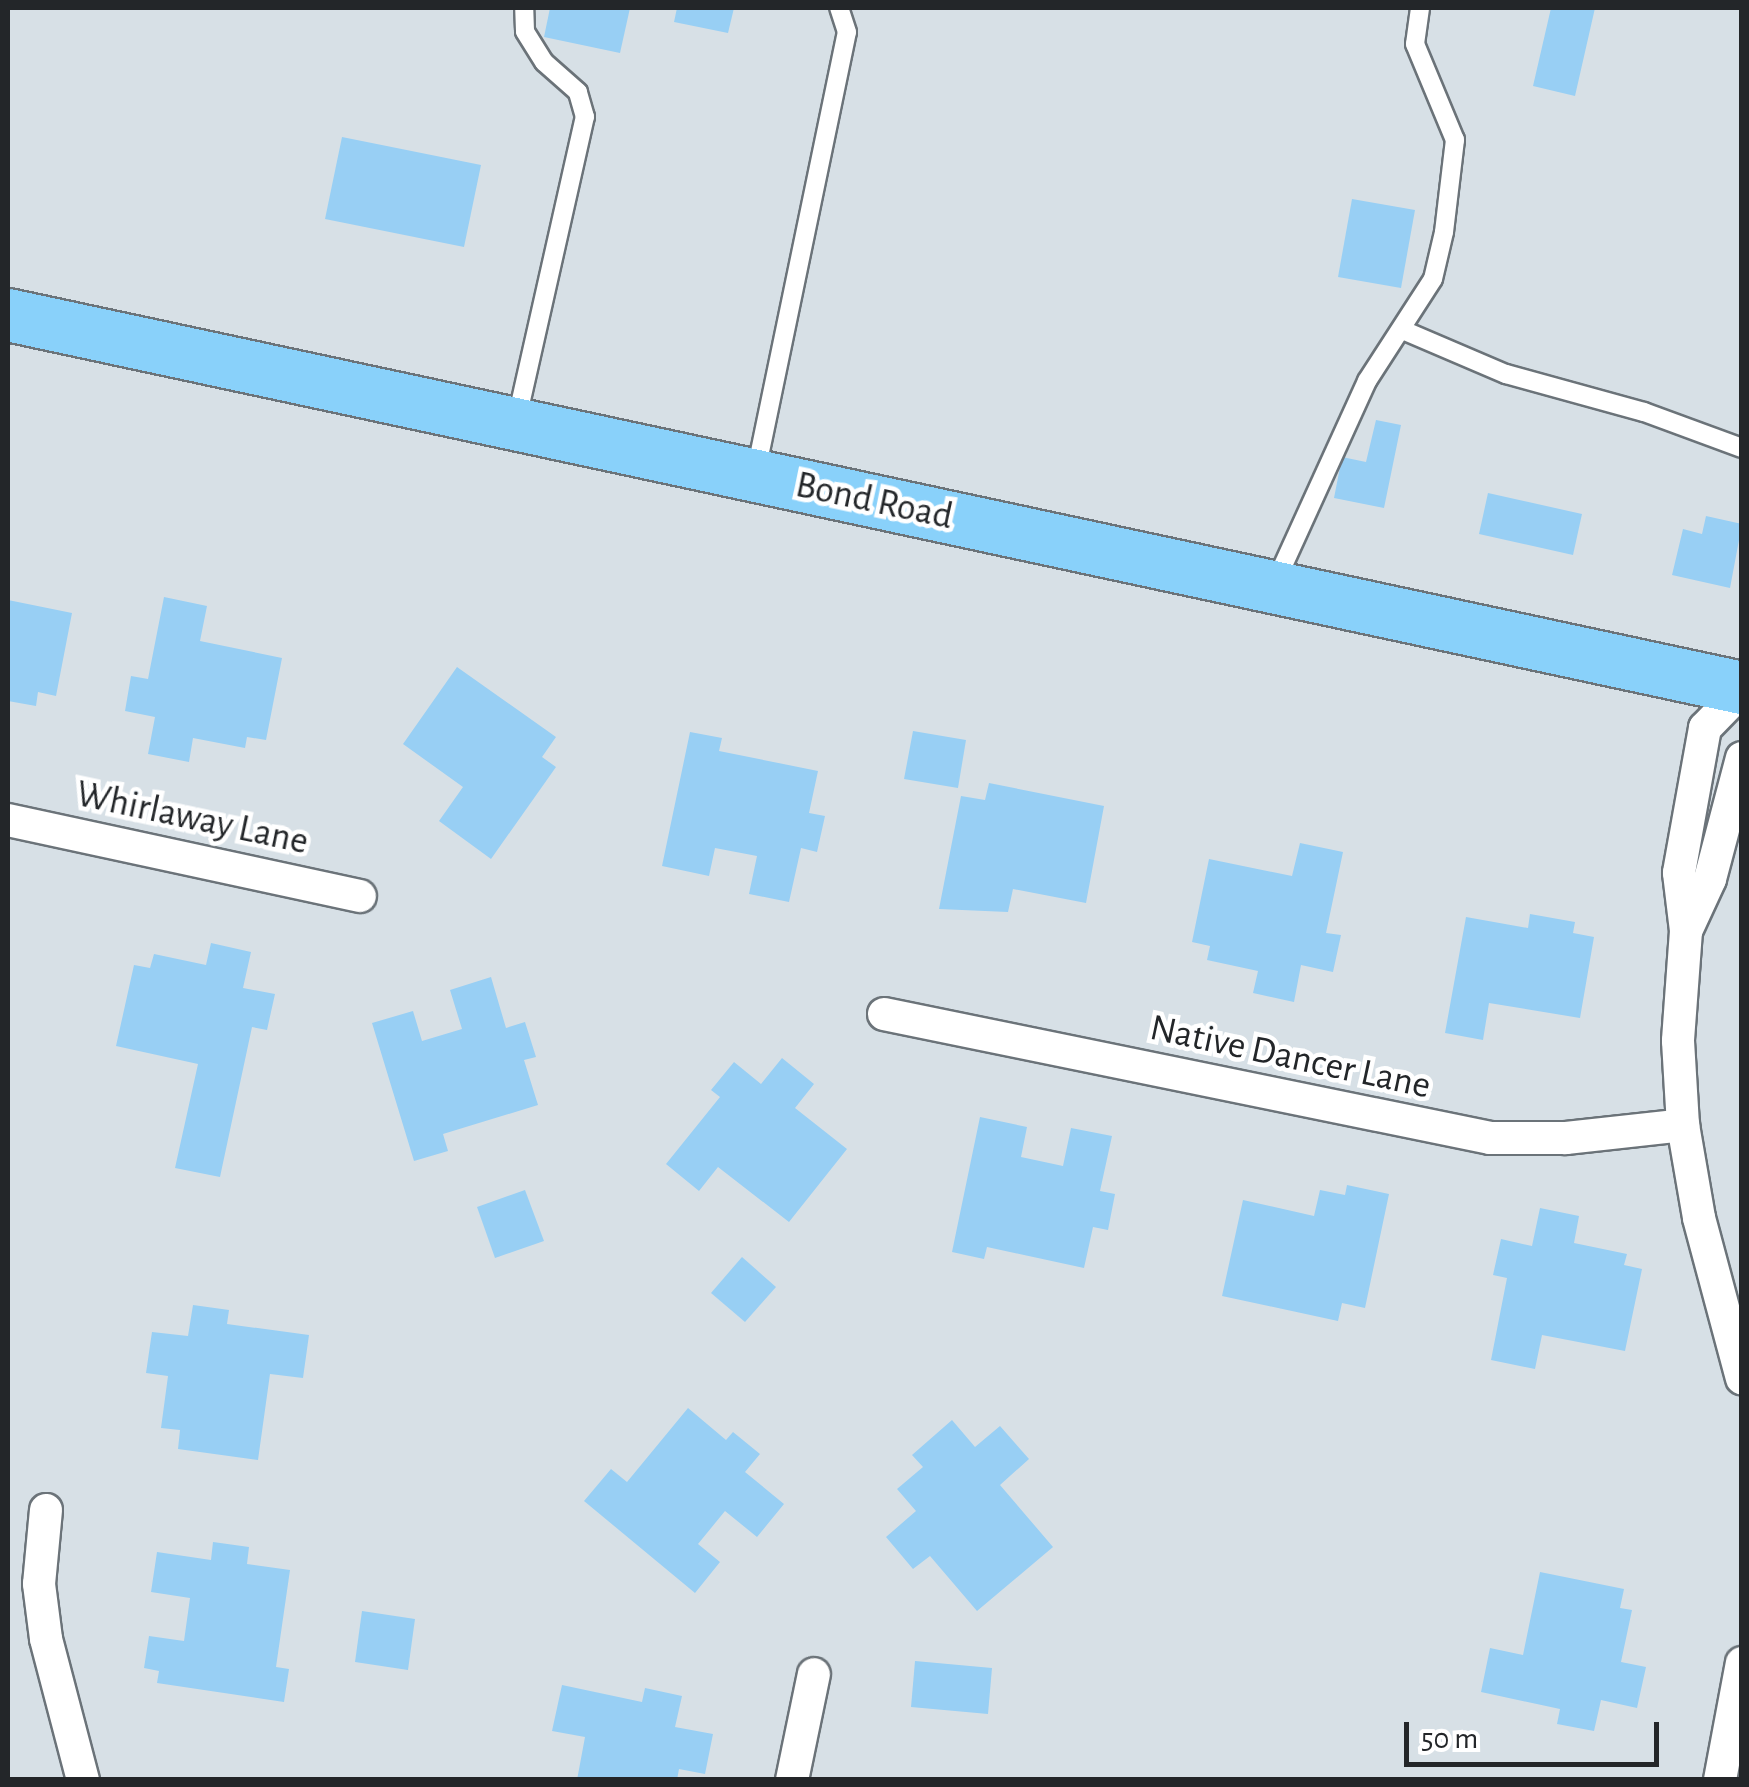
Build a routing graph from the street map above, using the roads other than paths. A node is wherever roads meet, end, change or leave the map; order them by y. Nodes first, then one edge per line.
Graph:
1 (524, 8) edge
2 (839, 8) edge
3 (1420, 8) edge
4 (8, 315) edge
5 (1405, 331) junction
6 (516, 424) junction
7 (1742, 448) edge
8 (754, 476) junction
9 (1273, 588) junction
10 (1742, 689) edge
11 (1742, 758) edge
12 (8, 820) edge
13 (360, 896) dead end
14 (1686, 931) junction
15 (884, 1014) dead end
16 (1683, 1125) junction
17 (1742, 1378) edge
18 (46, 1510) dead end
19 (1742, 1663) edge
20 (814, 1674) dead end
21 (83, 1780) edge
22 (792, 1780) edge
23 (1720, 1780) edge

1 - 6 lane
2 - 8 lane
3 - 5 lane
4 - 6 main road, Bond Road
5 - 7 lane
5 - 9 lane
6 - 8 main road, Bond Road
8 - 9 main road, Bond Road
9 - 10 main road, Bond Road
10 - 14 street
11 - 14 street
12 - 13 street, Whirlaway Lane
14 - 16 street
15 - 16 street, Native Dancer Lane
16 - 17 street
18 - 21 street
19 - 23 street
20 - 22 street

